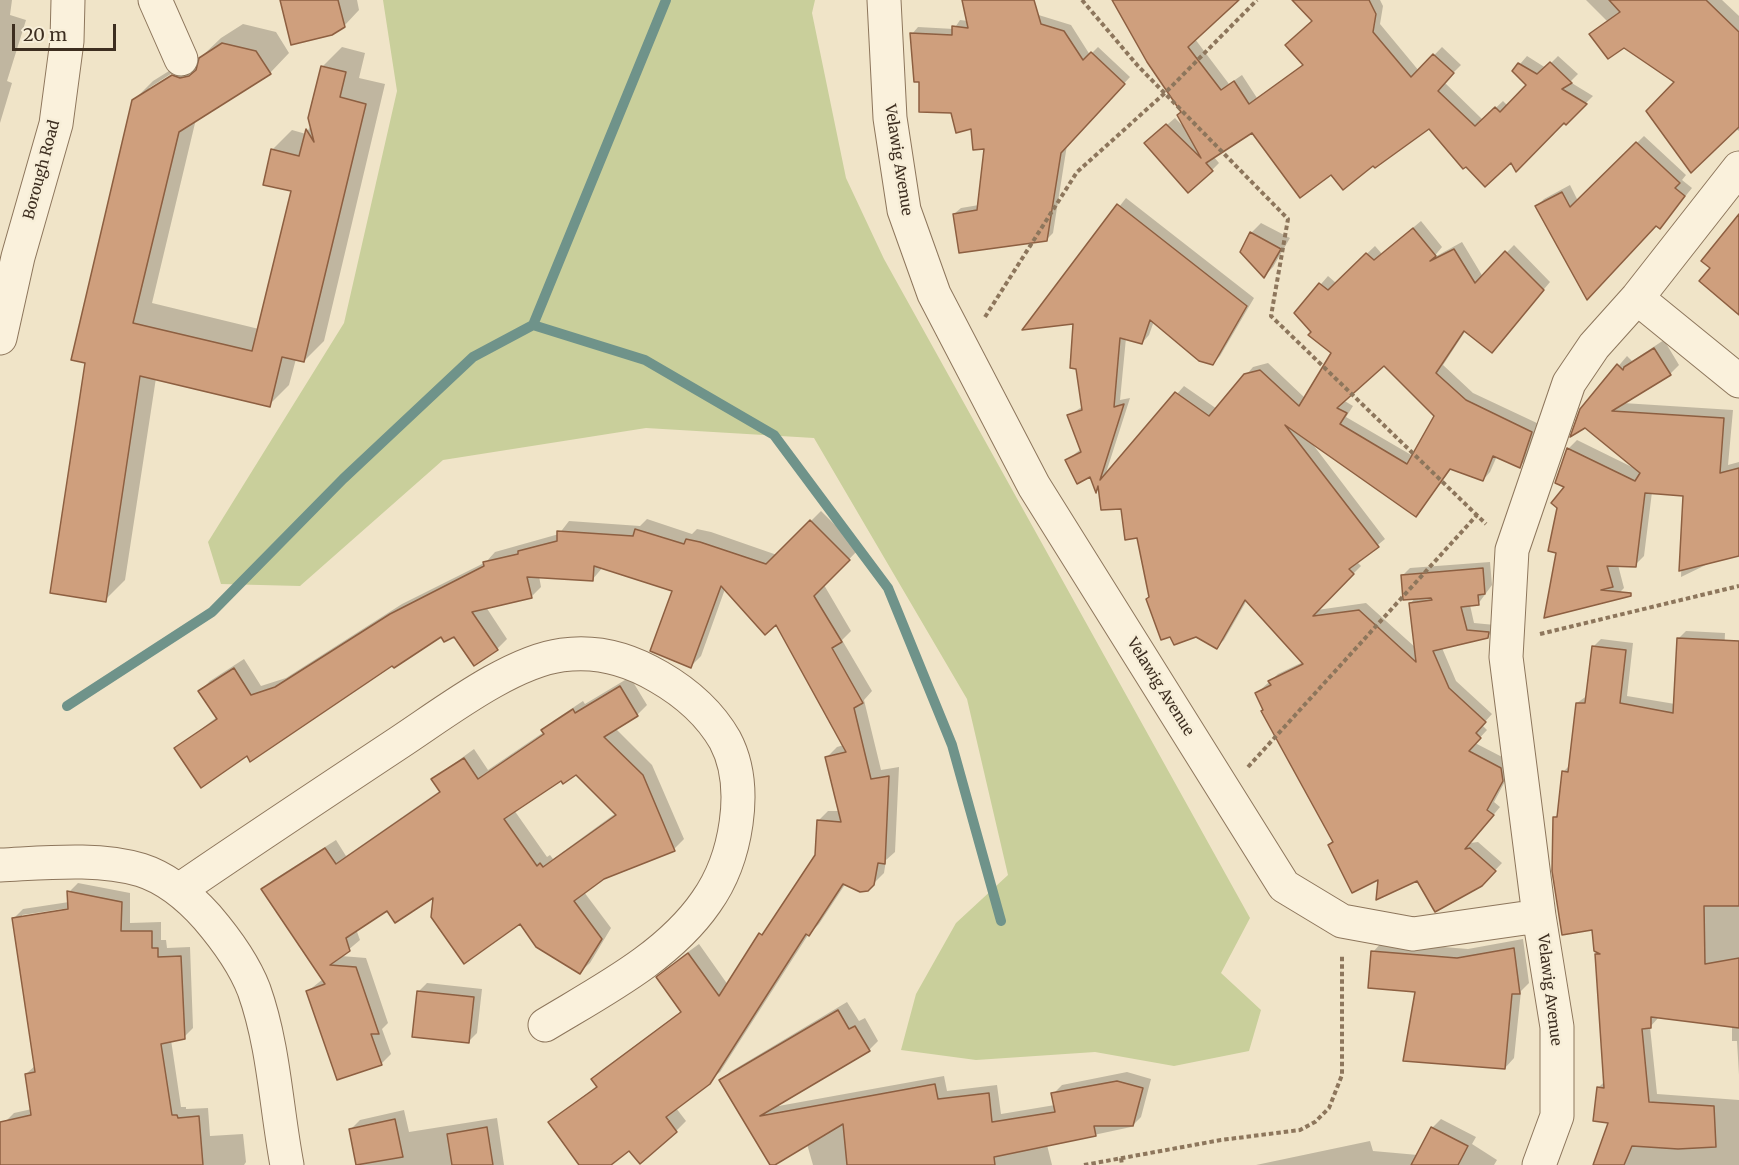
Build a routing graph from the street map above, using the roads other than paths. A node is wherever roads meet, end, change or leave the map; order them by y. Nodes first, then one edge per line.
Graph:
1 (68, 0) edge
2 (155, 0) edge
3 (884, 0) edge
4 (182, 59) dead end
5 (1739, 168) edge
6 (9, 249) edge
7 (1637, 298) junction
8 (0, 338) edge
9 (1739, 381) edge
10 (0, 864) edge
11 (179, 890) junction
12 (1539, 916) junction
13 (545, 1025) dead end
14 (287, 1165) edge
15 (1539, 1165) edge

1 - 6 street, Borough Road
2 - 4 street
3 - 12 street, Velawig Avenue
5 - 7 street
6 - 8 street, Borough Road
7 - 9 street
7 - 12 street
10 - 11 street
11 - 13 street
11 - 14 street
12 - 15 street, Velawig Avenue

